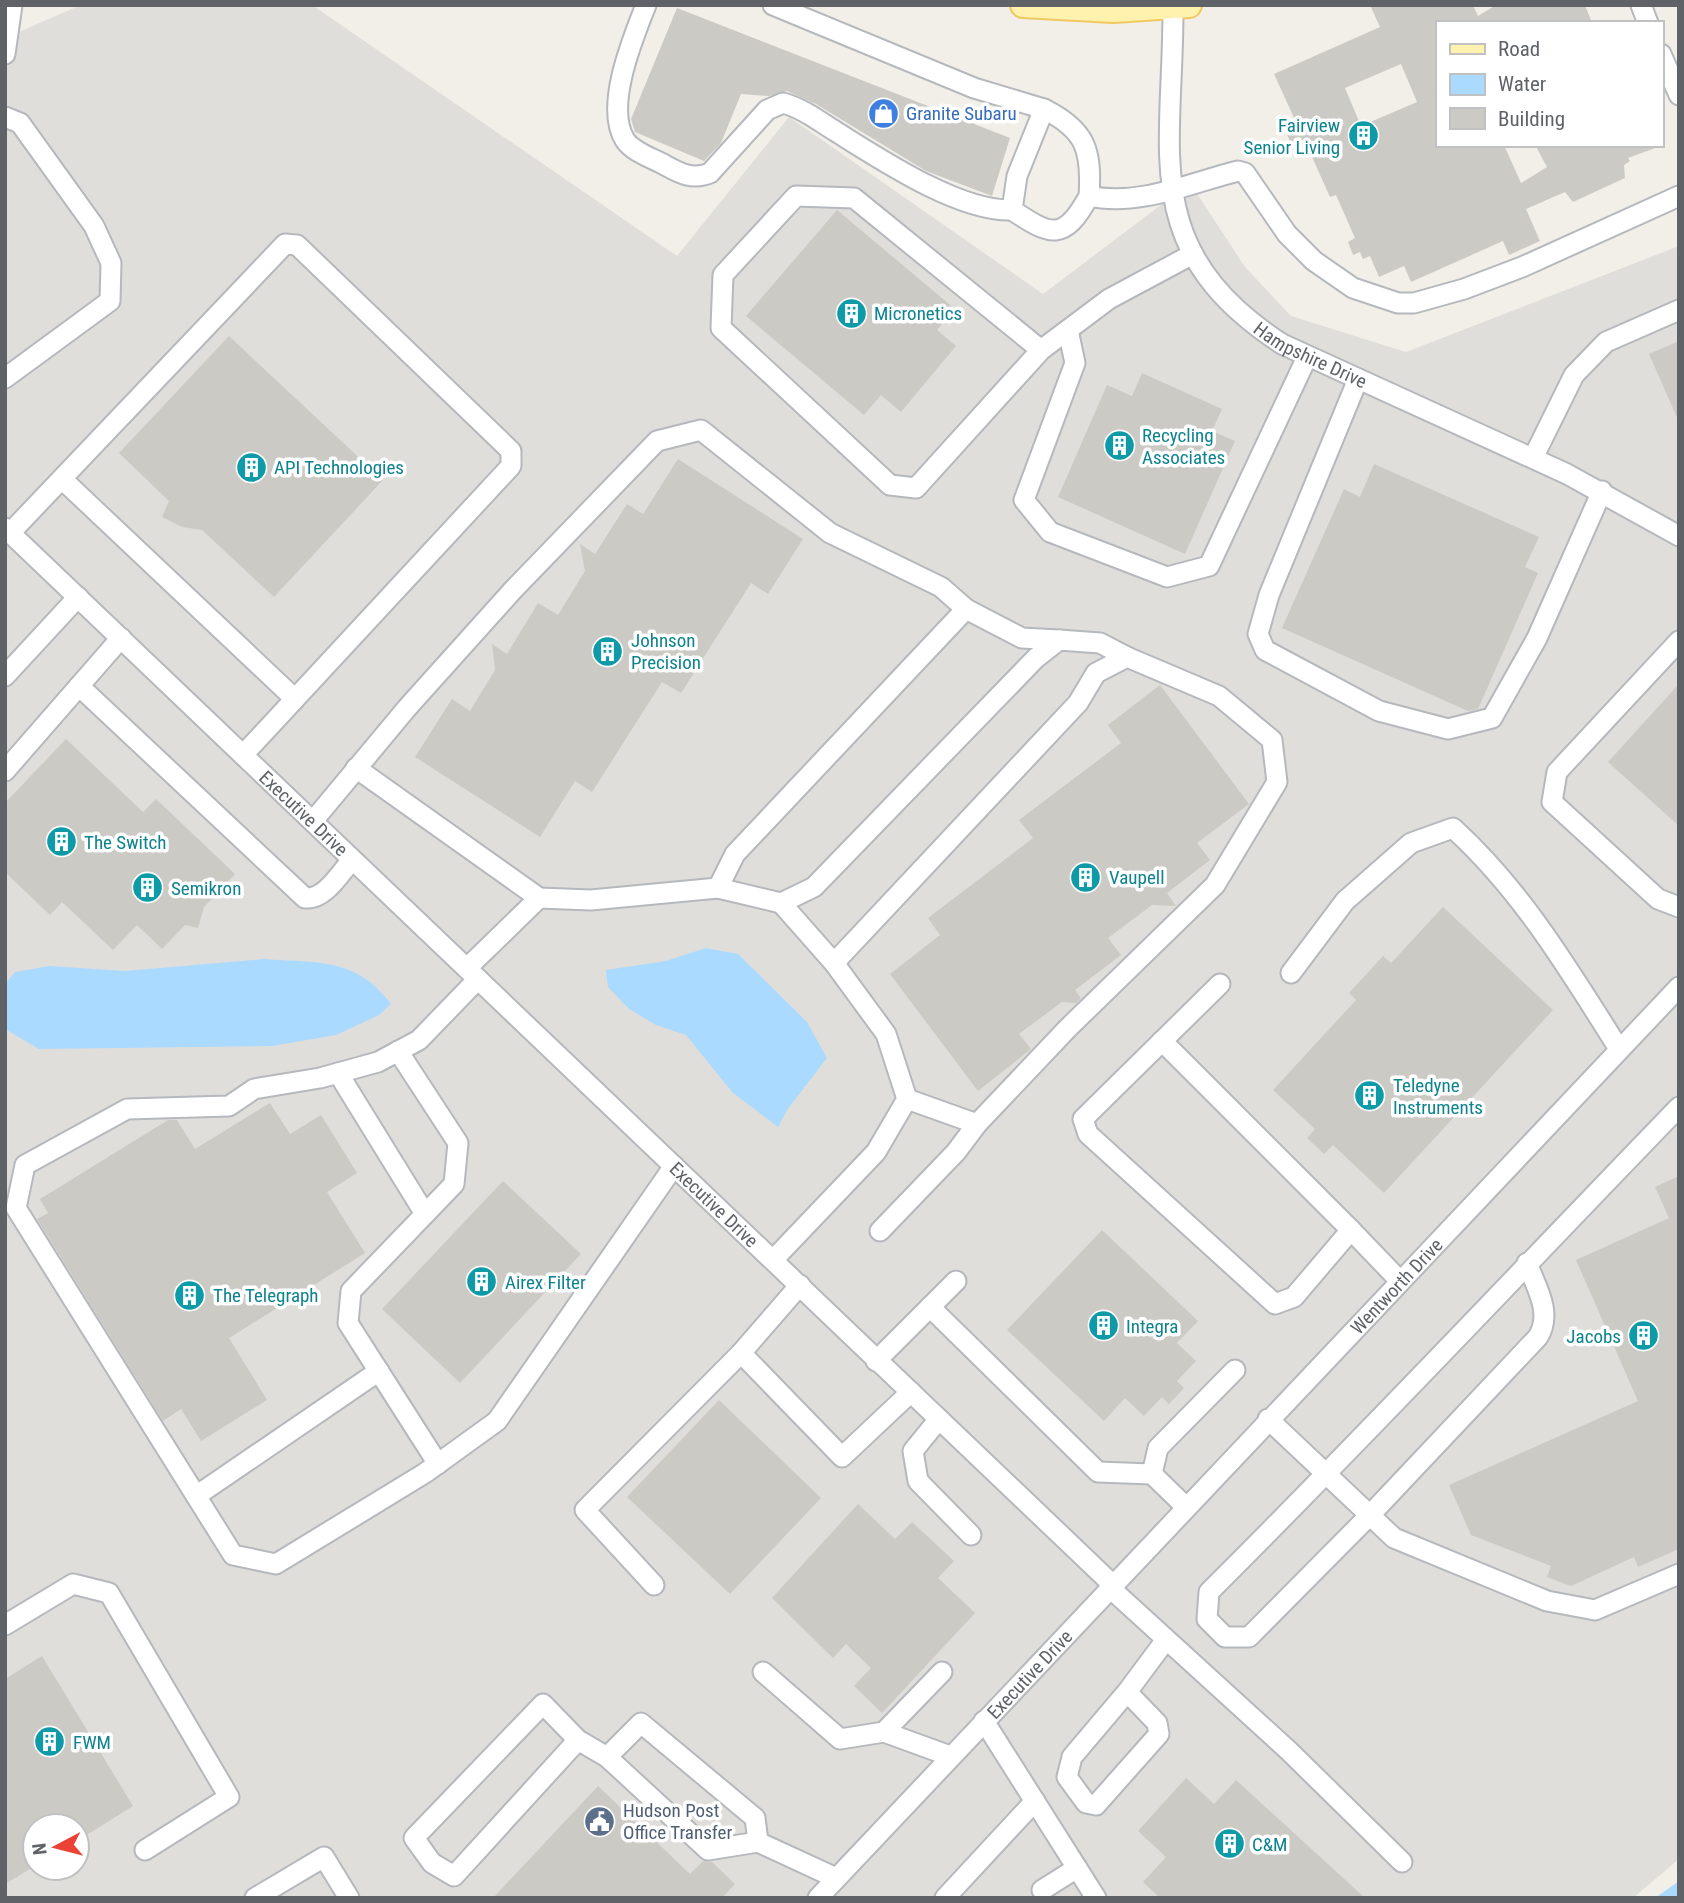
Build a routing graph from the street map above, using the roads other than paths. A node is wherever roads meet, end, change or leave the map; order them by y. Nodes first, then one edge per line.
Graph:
1 (12, 5) edge
2 (646, 5) edge
3 (773, 5) edge
4 (1023, 5) edge
5 (1176, 6) edge
6 (5, 54) edge
7 (1663, 61) edge
8 (1672, 93) edge
9 (1044, 109) junction
10 (5, 117) edge
11 (1171, 188) junction
12 (1089, 195) junction
13 (1679, 196) edge
14 (1012, 211) junction
15 (1193, 254) junction
16 (1679, 310) edge
17 (1068, 330) junction
18 (1041, 350) junction
19 (1307, 357) junction
20 (5, 377) edge
21 (1358, 379) junction
22 (1533, 458) junction
23 (62, 479) junction
24 (1602, 491) junction
25 (8, 531) edge
26 (1679, 536) edge
27 (78, 597) junction
28 (966, 609) junction
29 (121, 638) junction
30 (1059, 640) junction
31 (1679, 641) edge
32 (1127, 657) junction
33 (5, 676) edge
34 (79, 686) junction
35 (295, 699) junction
36 (243, 755) junction
37 (356, 768) junction
38 (5, 771) edge
39 (313, 821) junction
40 (352, 860) junction
41 (718, 888) junction
42 (539, 898) junction
43 (781, 903) junction
44 (1679, 907) edge
45 (834, 963) junction
46 (472, 973) junction
47 (1291, 973) dead end
48 (1220, 984) dead end
49 (1679, 986) edge
50 (1162, 1041) junction
51 (1619, 1049) junction
52 (398, 1051) junction
53 (338, 1073) junction
54 (907, 1099) junction
55 (1679, 1107) edge
56 (977, 1124) junction
57 (674, 1166) junction
58 (425, 1214) junction
59 (1351, 1230) junction
60 (880, 1231) dead end
61 (773, 1260) junction
62 (1527, 1263) junction
63 (956, 1281) dead end
64 (1400, 1281) junction
65 (800, 1286) junction
66 (930, 1307) junction
67 (741, 1353) junction
68 (876, 1361) junction
69 (1235, 1370) dead end
70 (379, 1371) junction
71 (911, 1392) junction
72 (939, 1419) junction
73 (1268, 1419) junction
74 (438, 1464) junction
75 (1152, 1474) junction
76 (1327, 1475) junction
77 (196, 1496) junction
78 (1186, 1507) junction
79 (1370, 1515) junction
80 (971, 1535) dead end
81 (1679, 1574) edge
82 (654, 1585) dead end
83 (1111, 1586) junction
84 (5, 1625) edge
85 (1165, 1641) junction
86 (763, 1672) dead end
87 (942, 1672) dead end
88 (1127, 1692) junction
89 (984, 1721) junction
90 (884, 1732) junction
91 (578, 1740) junction
92 (950, 1756) junction
93 (607, 1757) junction
94 (1035, 1801) junction
95 (758, 1842) junction
96 (145, 1850) dead end
97 (1402, 1862) dead end
98 (1077, 1868) junction
99 (836, 1878) junction
100 (1042, 1890) dead end
101 (255, 1898) edge
102 (349, 1898) edge
103 (818, 1898) edge
104 (945, 1898) edge
105 (1096, 1898) edge

1 - 6 street
2 - 14 street
3 - 9 street
4 - 5 main road
5 - 11 street, Hampshire Drive
7 - 8 street
9 - 12 street
9 - 14 street
10 - 20 street
11 - 12 street
11 - 13 street
11 - 15 street, Hampshire Drive
12 - 14 street
15 - 17 street
15 - 19 street, Hampshire Drive
16 - 22 street
17 - 18 street
17 - 19 street
18 - 18 street
19 - 21 street, Hampshire Drive
21 - 22 street, Hampshire Drive
21 - 24 street
22 - 24 street, Hampshire Drive
23 - 25 street
23 - 35 street
23 - 35 street
24 - 26 street, Hampshire Drive
25 - 27 street, Executive Drive
27 - 29 street, Executive Drive
27 - 33 street
28 - 30 street
28 - 37 street
28 - 41 street
29 - 34 street
29 - 36 street, Executive Drive
30 - 32 street
30 - 43 street
31 - 44 street
32 - 45 street
32 - 56 street
34 - 38 street
34 - 40 street
35 - 36 street
36 - 39 street, Executive Drive
37 - 39 street
37 - 42 street
39 - 40 street, Executive Drive
40 - 46 street, Executive Drive
41 - 42 street
41 - 43 street
42 - 46 street
43 - 45 street
45 - 54 street
46 - 52 street
46 - 57 street, Executive Drive
47 - 51 street
48 - 50 street
49 - 51 street, Wentworth Drive
50 - 59 street
50 - 59 street
51 - 64 street, Wentworth Drive
52 - 53 street
52 - 58 street
53 - 58 street
53 - 77 street
54 - 56 street
54 - 61 street
55 - 62 street
56 - 60 street
57 - 61 street, Executive Drive
57 - 74 street
58 - 70 street
59 - 64 street
61 - 65 street, Executive Drive
62 - 76 street
62 - 79 street
63 - 66 street
64 - 73 street, Wentworth Drive
65 - 67 street
65 - 68 street, Executive Drive
66 - 68 street
66 - 75 street
67 - 71 street
67 - 82 street
68 - 71 street, Executive Drive
69 - 75 street
70 - 74 street
70 - 77 street
71 - 72 street, Executive Drive
72 - 80 street
72 - 83 street, Executive Drive
73 - 76 street
73 - 78 street, Wentworth Drive
74 - 77 street
75 - 78 street
76 - 79 street
76 - 79 street
78 - 83 street, Wentworth Drive
79 - 81 street
83 - 85 street
83 - 89 street, Executive Drive
84 - 96 street
85 - 88 street
85 - 97 street
86 - 90 street
87 - 90 street
88 - 88 street
89 - 92 street, Executive Drive
89 - 94 street
90 - 92 street
91 - 91 street
91 - 93 street
92 - 99 street, Executive Drive
93 - 95 street
93 - 95 street
94 - 98 street
94 - 104 street
95 - 99 street
98 - 100 street
98 - 105 street
99 - 103 street, Executive Drive
101 - 102 street

